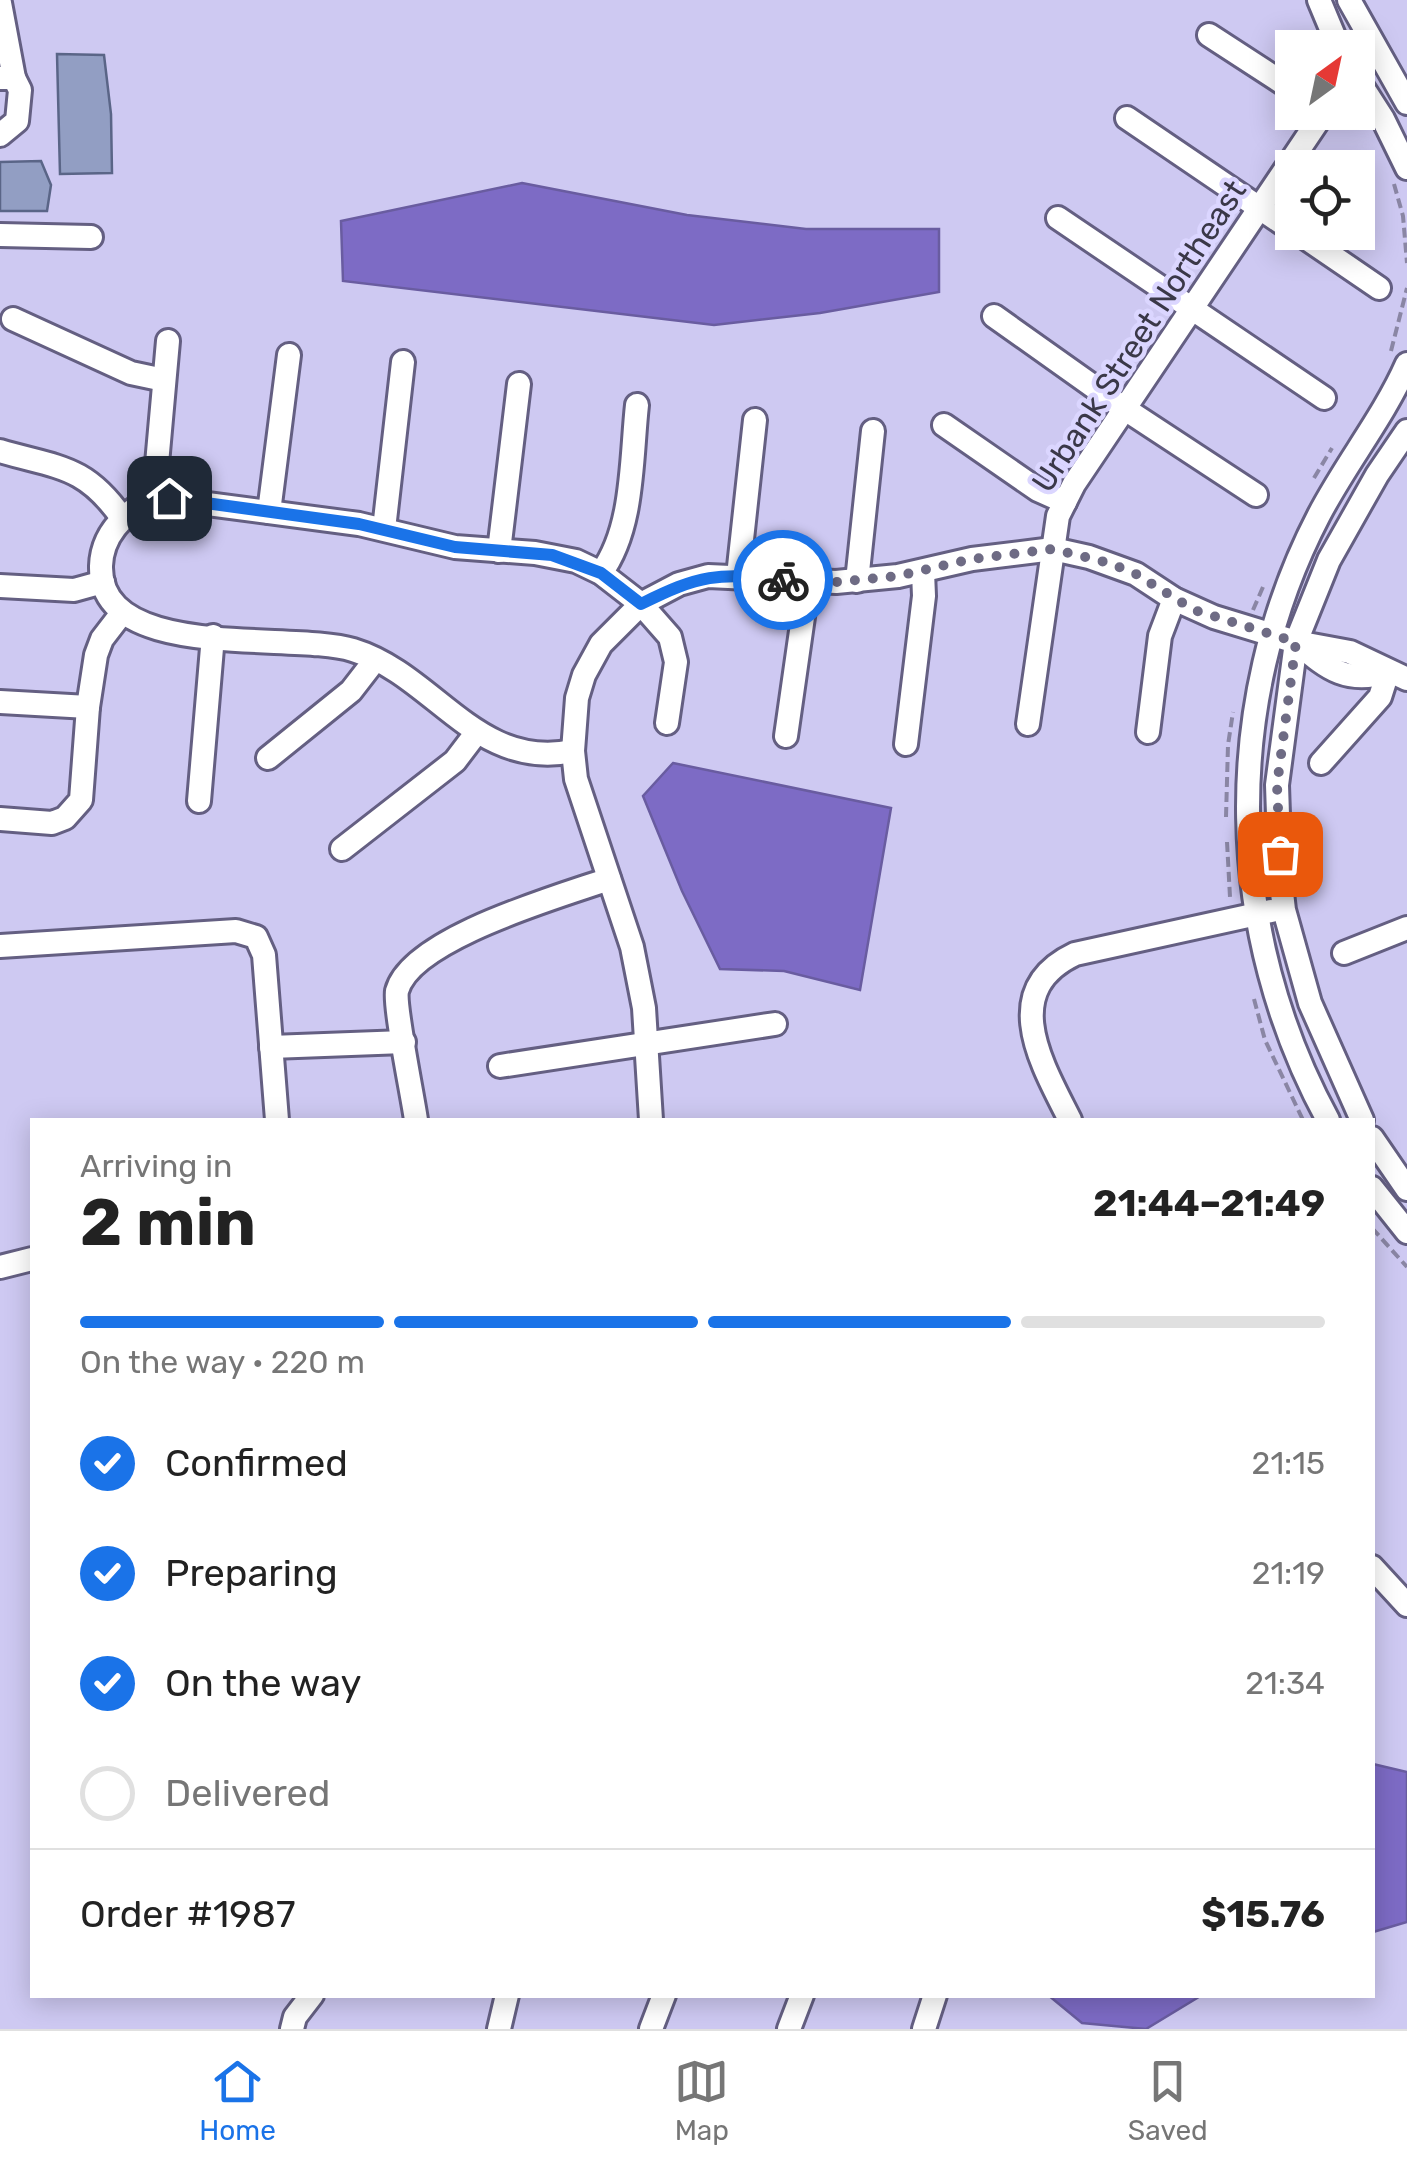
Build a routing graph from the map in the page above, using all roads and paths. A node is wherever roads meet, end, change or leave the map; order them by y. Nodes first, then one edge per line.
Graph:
1 (1319, 0) edge
2 (1350, 0) edge
3 (0, 3) edge
4 (1332, 30) edge
5 (1209, 35) dead end
6 (7, 78) edge
7 (1275, 78) edge
8 (1407, 103) edge
9 (1375, 108) edge
10 (1128, 118) dead end
11 (1313, 130) edge
12 (0, 135) edge
13 (1397, 170) edge
14 (1262, 209) junction
15 (1058, 218) dead end
16 (1275, 218) edge
17 (0, 235) edge
18 (91, 238) dead end
19 (1323, 250) edge
20 (1407, 263) edge
21 (1379, 288) dead end
22 (1191, 311) junction
23 (994, 316) dead end
24 (13, 319) dead end
25 (168, 341) dead end
26 (289, 355) dead end
27 (403, 362) dead end
28 (1407, 364) edge
29 (164, 380) junction
30 (518, 384) dead end
31 (1324, 398) dead end
32 (637, 405) dead end
33 (1125, 409) junction
34 (755, 420) dead end
35 (944, 424) dead end
36 (873, 431) dead end
37 (1407, 431) edge
38 (0, 451) edge
39 (1256, 495) dead end
40 (154, 497) junction
41 (1065, 502) junction
42 (269, 512) junction
43 (122, 518) junction
44 (384, 529) junction
45 (1053, 549) junction
46 (500, 551) junction
47 (923, 572) junction
48 (601, 573) junction
49 (738, 576) junction
50 (857, 580) junction
51 (103, 582) junction
52 (808, 582) junction
53 (0, 586) edge
54 (1174, 599) junction
55 (641, 604) junction
56 (122, 613) junction
57 (1272, 634) junction
58 (213, 636) junction
59 (1296, 642) junction
60 (375, 660) junction
61 (1398, 676) edge
62 (0, 702) edge
63 (88, 708) junction
64 (667, 723) dead end
65 (1028, 724) dead end
66 (476, 732) junction
67 (1148, 732) dead end
68 (786, 736) dead end
69 (906, 744) dead end
70 (573, 751) junction
71 (268, 758) dead end
72 (1321, 763) dead end
73 (199, 801) dead end
74 (0, 819) edge
75 (342, 849) dead end
76 (609, 878) junction
77 (1284, 910) junction
78 (1256, 912) junction
79 (1407, 928) edge
80 (0, 946) edge
81 (1344, 953) dead end
82 (775, 1024) dead end
83 (404, 1042) junction
84 (646, 1044) junction
85 (271, 1047) junction
86 (500, 1066) dead end
87 (276, 1118) edge
88 (416, 1118) edge
89 (651, 1118) edge
90 (1069, 1118) edge
91 (1327, 1118) edge
92 (1361, 1118) edge
93 (1375, 1142) edge
94 (1407, 1188) edge
95 (1375, 1192) edge
96 (1375, 1231) edge
97 (1407, 1232) edge
98 (30, 1260) edge
99 (0, 1267) edge
100 (1407, 1267) edge
101 (1375, 1569) edge
102 (1407, 1606) edge
103 (506, 1998) edge
104 (663, 1998) edge
105 (801, 1998) edge
106 (935, 1998) edge
107 (301, 1999) edge
108 (292, 2029) edge
109 (499, 2029) edge
110 (651, 2029) edge
111 (790, 2029) edge
112 (924, 2029) edge

1 - 4 street
2 - 8 street
3 - 6 street
5 - 7 street
6 - 12 street
9 - 13 street
10 - 14 street
11 - 14 street, Urbank Street Northeast
13 - 20 path
14 - 16 street
14 - 22 street, Urbank Street Northeast
15 - 22 street
17 - 18 street
19 - 21 street
22 - 31 street
22 - 33 street, Urbank Street Northeast
23 - 33 street
24 - 29 street
25 - 29 street
26 - 42 street
27 - 44 street
28 - 57 street
29 - 40 street
30 - 46 street
32 - 48 street
33 - 39 street
33 - 41 street, Urbank Street Northeast
34 - 49 street
35 - 41 street
36 - 50 street
37 - 59 street
38 - 43 street
40 - 42 street
40 - 43 street
41 - 45 street, Urbank Street Northeast
42 - 44 street
43 - 51 street
44 - 46 street
45 - 47 street
45 - 54 street
45 - 65 street, Urbank Street Northeast
46 - 48 street
47 - 50 street
47 - 69 street
48 - 55 street
49 - 52 street
49 - 55 street
50 - 52 street
51 - 53 street
51 - 56 street
52 - 68 street
54 - 57 street
54 - 67 street
55 - 64 street
55 - 70 street
56 - 58 street
56 - 63 street
57 - 59 street
57 - 78 street
58 - 60 street
58 - 73 street
59 - 61 street
59 - 77 street
60 - 66 street
60 - 71 street
61 - 72 street
62 - 63 street
63 - 74 street
66 - 70 street
66 - 75 street
70 - 76 street
76 - 83 street
76 - 84 street
77 - 78 street
77 - 92 street
78 - 90 street
78 - 91 street
79 - 81 street
80 - 85 street
82 - 84 street
83 - 85 street
83 - 88 street
84 - 86 street
84 - 89 street
85 - 87 street
93 - 94 street
95 - 97 street
96 - 100 path
98 - 99 street
101 - 102 street
103 - 109 street
104 - 110 street
105 - 111 street
106 - 112 street
107 - 108 street

